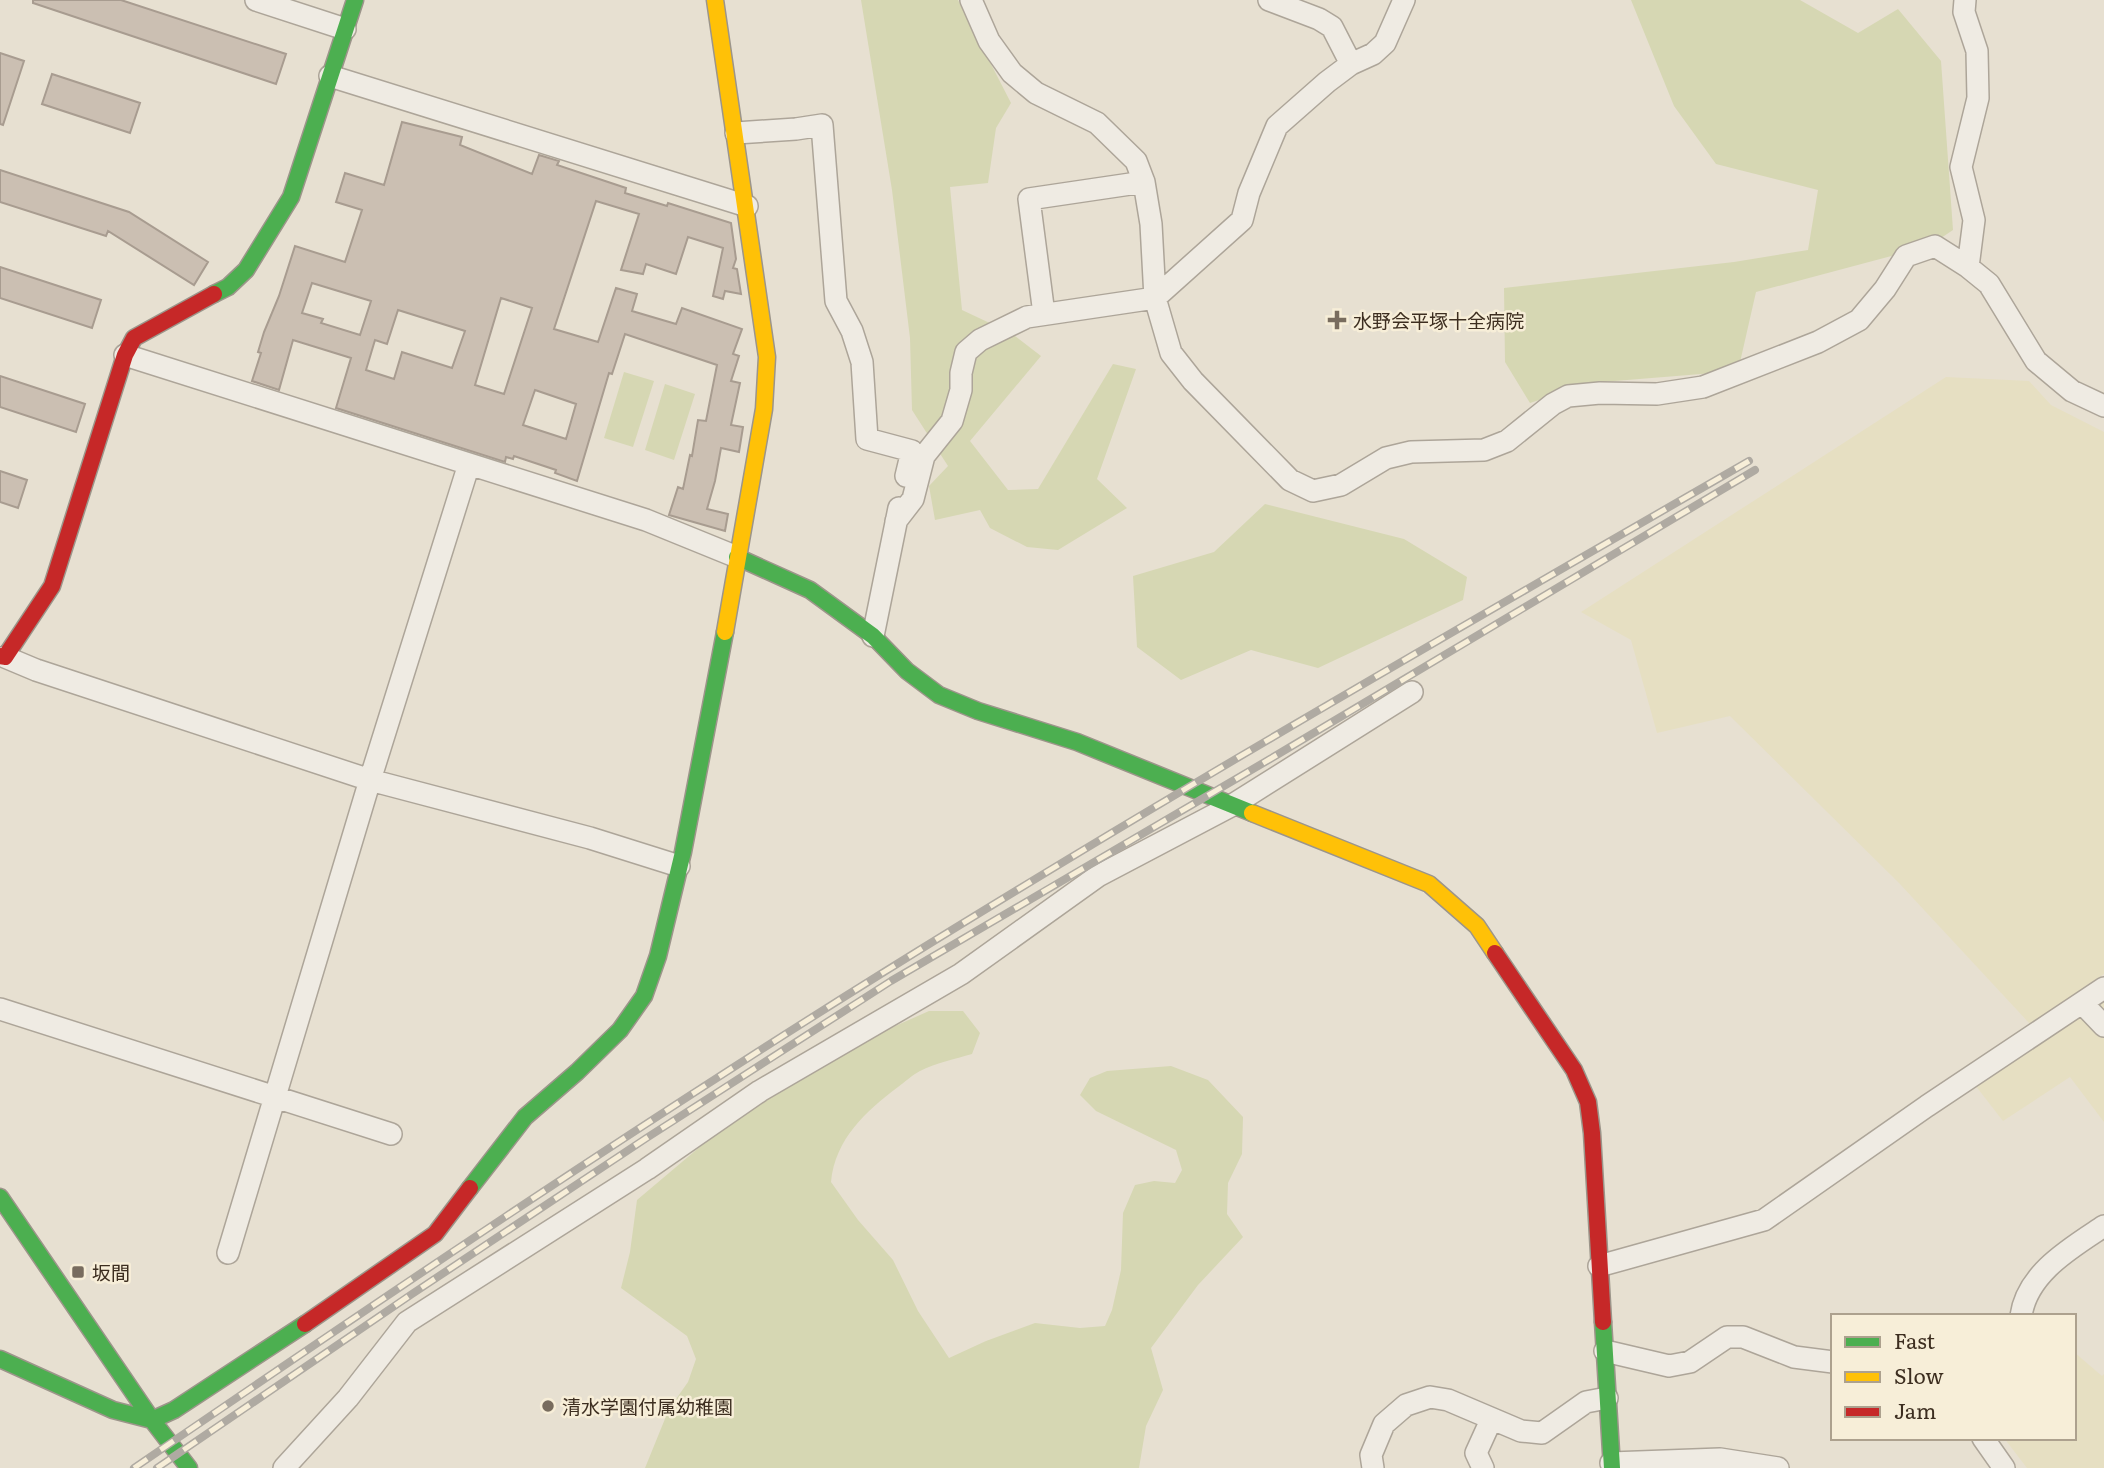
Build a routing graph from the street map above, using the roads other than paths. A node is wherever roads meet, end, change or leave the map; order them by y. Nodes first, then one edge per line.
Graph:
1 (256, 0) edge
2 (355, 0) edge
3 (715, 0) edge
4 (971, 0) edge
5 (1269, 0) edge
6 (1404, 0) edge
7 (1965, 0) edge
8 (345, 29) junction
9 (1351, 64) junction
10 (330, 76) junction
11 (736, 134) junction
12 (1144, 182) junction
13 (747, 206) junction
14 (1969, 267) junction
15 (1155, 298) junction
16 (1044, 314) junction
17 (125, 355) junction
18 (2104, 406) edge
19 (469, 464) junction
20 (896, 521) junction
21 (737, 557) junction
22 (873, 636) junction
23 (3, 656) edge
24 (1412, 692) dead end
25 (370, 780) junction
26 (1231, 806) junction
27 (679, 866) junction
28 (2104, 988) edge
29 (2082, 1003) junction
30 (0, 1009) edge
31 (2104, 1026) edge
32 (276, 1097) junction
33 (391, 1134) dead end
34 (0, 1197) edge
35 (2104, 1226) edge
36 (228, 1253) dead end
37 (1599, 1266) junction
38 (2021, 1314) edge
39 (1605, 1351) junction
40 (0, 1359) edge
41 (1831, 1362) edge
42 (1607, 1398) junction
43 (152, 1420) junction
44 (1491, 1420) junction
45 (1984, 1440) edge
46 (1611, 1466) edge
47 (189, 1468) edge
48 (284, 1468) edge
49 (1373, 1468) edge
50 (1483, 1468) edge
51 (1778, 1468) edge
52 (2004, 1468) edge

1 - 8 street
2 - 8 street
3 - 11 street
4 - 12 street
5 - 9 street
6 - 9 street
7 - 14 street
8 - 10 street
9 - 15 street
10 - 13 street
10 - 17 street
11 - 13 street
11 - 20 street
12 - 15 street
12 - 16 street
13 - 21 street
14 - 15 street
14 - 18 street
15 - 16 street
16 - 20 street
17 - 19 street
17 - 23 street
19 - 21 street
19 - 25 street
20 - 22 street
21 - 22 street
21 - 27 street
22 - 26 street
23 - 25 street
24 - 26 street
25 - 27 street
25 - 32 street
26 - 37 street
26 - 48 street
27 - 43 street
28 - 29 street
29 - 31 street
29 - 37 street
30 - 32 street
32 - 33 street
32 - 36 street
34 - 43 street
35 - 38 street
37 - 39 street
39 - 41 street
39 - 42 street
40 - 43 street
42 - 44 street
42 - 46 street
43 - 47 street
44 - 49 street
44 - 50 street
45 - 52 street
46 - 51 street

